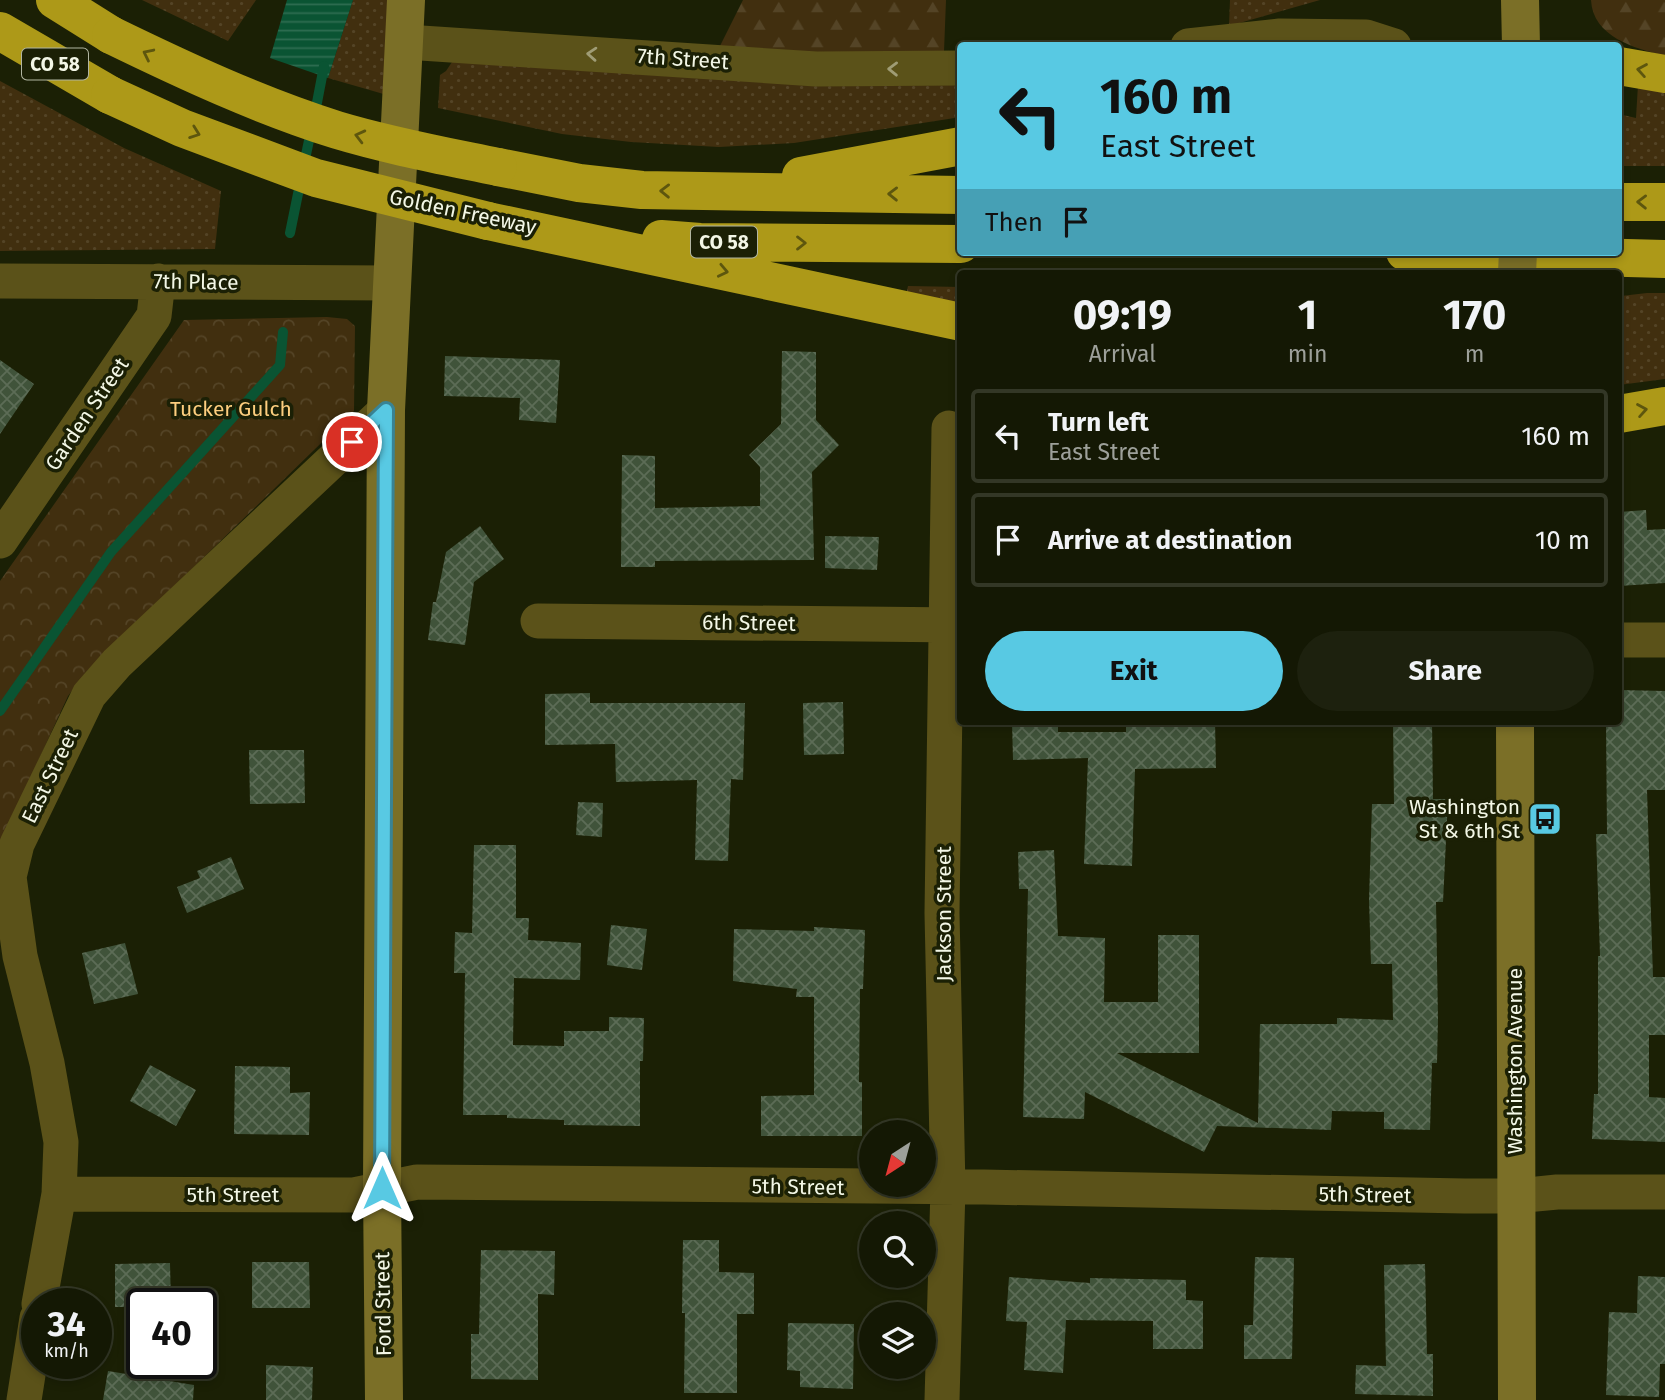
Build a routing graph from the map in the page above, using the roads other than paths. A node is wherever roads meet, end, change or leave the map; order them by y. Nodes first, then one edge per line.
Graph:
1 (55, 0) edge
2 (406, 0) edge
3 (1520, 0) edge
4 (0, 31) edge
5 (406, 42) junction
6 (1225, 42) edge
7 (1382, 42) edge
8 (1521, 42) edge
9 (1622, 67) edge
10 (957, 68) edge
11 (1665, 74) edge
12 (957, 147) edge
13 (719, 192) junction
14 (957, 195) edge
15 (1622, 202) edge
16 (1665, 202) edge
17 (488, 222) junction
18 (957, 244) edge
19 (1554, 256) edge
20 (1665, 259) edge
21 (0, 281) edge
22 (158, 281) junction
23 (391, 283) junction
24 (957, 321) edge
25 (1665, 406) edge
26 (386, 410) junction
27 (1622, 413) edge
28 (949, 428) dead end
29 (0, 541) edge
30 (538, 621) dead end
31 (953, 625) edge
32 (1622, 640) edge
33 (1665, 640) edge
34 (1514, 725) edge
35 (382, 1188) junction
36 (948, 1188) junction
37 (1665, 1192) edge
38 (59, 1194) junction
39 (1516, 1196) junction
40 (42, 1288) edge
41 (27, 1379) edge
42 (24, 1400) edge
43 (384, 1400) edge
44 (942, 1400) edge
45 (1517, 1400) edge

13 -> 1 highway, CO 58, bridge
2 - 5 street, Ford Street
3 - 8 street
4 -> 17 highway, Golden Freeway / CO 58, bridge
10 -> 5 street, 7th Street
5 - 23 street, Ford Street
6 - 7 street
11 -> 9 highway
12 - 13 highway
14 -> 13 highway, CO 58
16 -> 15 highway
17 -> 18 highway, Golden Freeway / CO 58
17 -> 24 highway
19 - 20 highway
21 - 22 street, 7th Place
22 - 23 street, 7th Place
22 - 29 street, Garden Street
23 - 26 street, Ford Street
27 -> 25 highway
26 - 35 street, Ford Street
26 - 38 street, East Street
28 - 31 street, Jackson Street
30 - 31 street, 6th Street
31 - 36 street, Jackson Street
32 - 33 street
34 - 39 street, Washington Avenue
35 - 36 street, 5th Street
35 - 38 street, 5th Street
35 - 43 street, Ford Street
36 - 39 street, 5th Street
36 - 44 street, Jackson Street
37 - 39 street, 5th Street
38 - 40 street, East Street
39 - 45 street, Washington Avenue
41 - 42 street

